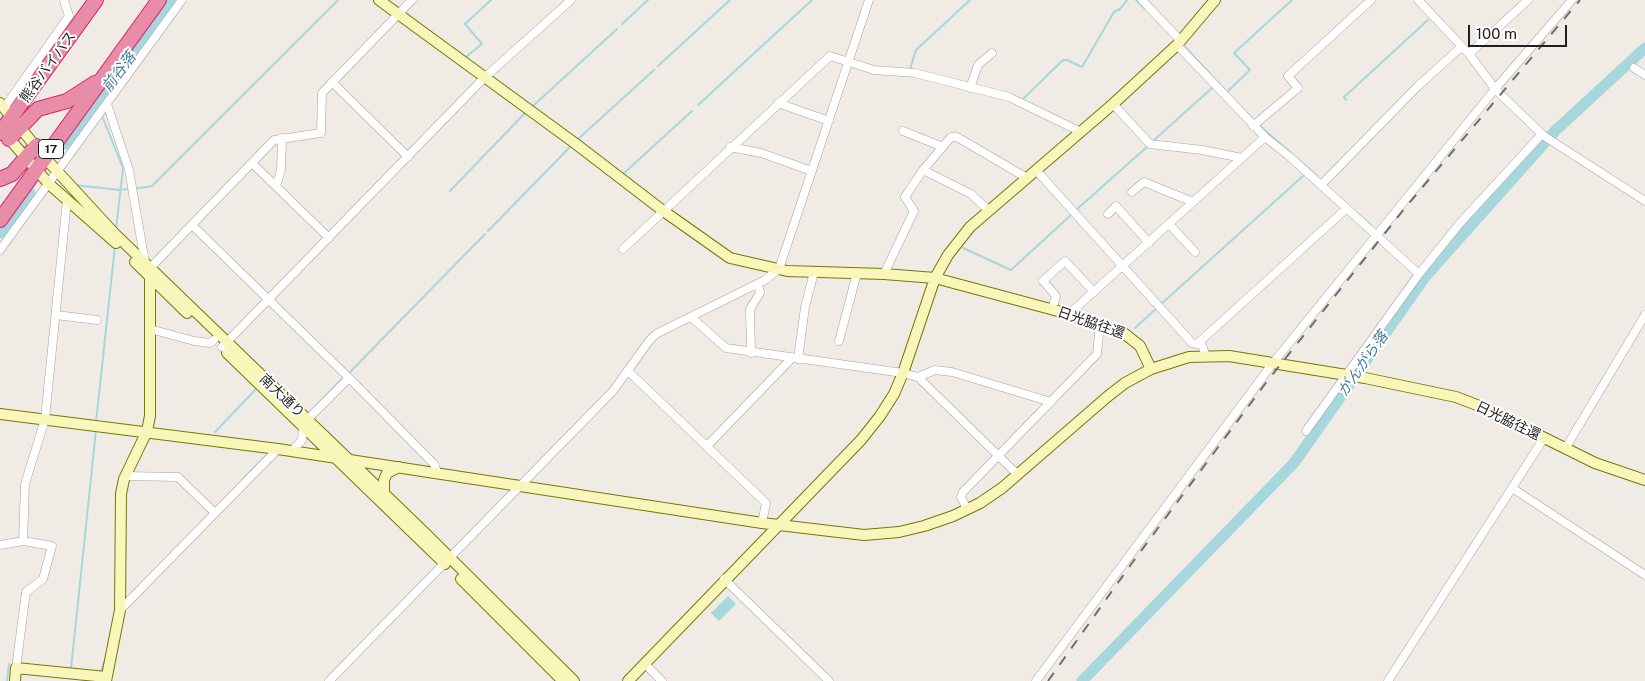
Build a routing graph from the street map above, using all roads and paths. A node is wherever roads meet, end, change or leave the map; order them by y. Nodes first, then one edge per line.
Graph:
1 (64, 0) edge
2 (96, 0) edge
3 (159, 0) edge
4 (182, 0) edge
5 (379, 0) edge
6 (412, 0) edge
7 (571, 0) edge
8 (869, 0) edge
9 (1142, 0) edge
10 (1215, 0) edge
11 (1371, 0) edge
12 (1418, 0) edge
13 (1528, 0) edge
14 (1572, 0) edge
15 (397, 14) junction
16 (1179, 43) junction
17 (1461, 47) junction
18 (992, 53) dead end
19 (1469, 54) junction
20 (848, 62) junction
21 (1634, 68) dead end
22 (1645, 75) edge
23 (102, 78) junction
24 (484, 78) junction
25 (332, 82) junction
26 (970, 88) junction
27 (1495, 89) junction
28 (107, 104) junction
29 (778, 104) junction
30 (1113, 104) junction
31 (9, 114) edge
32 (829, 120) junction
33 (1254, 126) junction
34 (902, 131) dead end
35 (3, 132) edge
36 (1081, 132) junction
37 (1543, 135) junction
38 (1265, 137) junction
39 (282, 138) junction
40 (36, 146) junction
41 (942, 147) junction
42 (730, 148) junction
43 (408, 156) junction
44 (26, 158) junction
45 (46, 158) junction
46 (1242, 158) junction
47 (252, 163) junction
48 (37, 170) junction
49 (57, 170) junction
50 (923, 170) junction
51 (1036, 170) junction
52 (812, 171) junction
53 (1027, 178) junction
54 (0, 179) edge
55 (49, 184) junction
56 (276, 186) junction
57 (1321, 186) junction
58 (1132, 192) dead end
59 (67, 200) junction
60 (1645, 201) edge
61 (1193, 202) junction
62 (1346, 209) junction
63 (662, 210) junction
64 (988, 210) junction
65 (1108, 214) dead end
66 (0, 220) edge
67 (1170, 224) junction
68 (192, 226) junction
69 (1376, 234) junction
70 (329, 238) junction
71 (116, 239) junction
72 (1149, 243) junction
73 (623, 248) dead end
74 (0, 250) edge
75 (1195, 252) dead end
76 (1122, 266) junction
77 (149, 269) junction
78 (779, 269) junction
79 (814, 272) junction
80 (857, 273) junction
81 (884, 274) junction
82 (1419, 274) junction
83 (935, 278) junction
84 (758, 284) junction
85 (1094, 292) junction
86 (269, 300) junction
87 (1052, 310) junction
88 (1069, 314) junction
89 (56, 315) junction
90 (1645, 315) edge
91 (692, 317) junction
92 (97, 320) dead end
93 (1100, 324) junction
94 (150, 329) junction
95 (839, 342) dead end
96 (221, 343) junction
97 (1197, 344) junction
98 (751, 353) junction
99 (1206, 356) junction
100 (795, 359) junction
101 (1273, 363) junction
102 (1151, 369) junction
103 (628, 371) junction
104 (903, 373) junction
105 (1347, 375) junction
106 (918, 377) junction
107 (349, 378) junction
108 (1051, 402) junction
109 (0, 414) edge
110 (45, 419) junction
111 (305, 424) junction
112 (146, 431) junction
113 (1306, 431) dead end
114 (1544, 438) junction
115 (707, 446) junction
116 (278, 449) junction
117 (1565, 449) junction
118 (292, 451) junction
119 (998, 456) junction
120 (333, 457) junction
121 (347, 459) junction
122 (400, 467) junction
123 (437, 472) junction
124 (1017, 474) junction
125 (125, 476) junction
126 (1645, 480) edge
127 (520, 485) junction
128 (1512, 488) junction
129 (384, 494) junction
130 (967, 509) junction
131 (215, 513) junction
132 (762, 523) junction
133 (778, 525) junction
134 (23, 541) junction
135 (0, 545) edge
136 (446, 559) junction
137 (1645, 575) edge
138 (724, 579) junction
139 (120, 610) junction
140 (645, 664) junction
141 (16, 668) junction
142 (106, 679) edge
143 (15, 681) edge
144 (329, 681) edge
145 (563, 681) edge
146 (574, 681) edge
147 (628, 681) edge
148 (662, 681) edge
149 (829, 681) edge
150 (1036, 681) edge
151 (1388, 681) edge

1 - 31 street
2 - 31 highway, 熊谷バイパス / 17
3 - 23 highway, 17
4 - 28 street
5 - 15 street, 日光脇往還
6 - 15 street
7 - 24 street
8 - 20 street
9 - 16 street
10 - 16 street
11 - 33 street
12 - 17 street
13 - 19 street
14 - 27 street
15 - 24 street, 日光脇往還
15 - 25 street
16 - 30 street
16 - 33 street
17 - 19 street
17 - 57 street
18 - 26 street
19 - 27 street
20 - 26 street
20 - 29 street
20 - 32 street
21 - 22 street
23 - 31 highway, 17
23 - 45 highway, 17
24 - 43 street
24 - 63 street, 日光脇往還
25 - 39 street
25 - 43 street
26 - 36 street
27 - 37 street
27 - 69 street
28 - 49 street
28 - 77 street
29 - 32 street
29 - 42 street
30 - 36 street
30 - 46 street
31 - 35 highway, 熊谷バイパス / 17
31 - 40 street, 南大通り
32 - 52 street
33 - 38 street
34 - 41 street
35 - 44 street, 南大通り
36 - 51 street
37 - 60 street
37 - 82 street
38 - 46 street
38 - 57 street
39 - 47 street
39 - 56 street
40 - 44 highway, 17
40 - 45 street, 南大通り
41 - 50 street
41 - 53 street
42 - 52 street
42 - 63 street
43 - 70 street
44 - 48 street, 南大通り
44 - 54 highway, 17
45 - 48 highway, 17
45 - 49 street, 南大通り
46 - 61 street
47 - 56 street
47 - 68 street
48 - 55 street, 南大通り
48 - 66 highway, 17
49 - 55 street
49 - 71 street, 南大通り
50 - 64 street
50 - 81 street
51 - 53 street
51 - 76 street
52 - 78 street
53 - 64 street
55 - 59 street, 南大通り
55 - 74 street
56 - 70 street
57 - 62 street
58 - 61 street
59 - 71 street, 南大通り
59 - 89 street
61 - 67 street
62 - 69 street
62 - 97 street
63 - 73 street
63 - 78 street, 日光脇往還
64 - 83 street
65 - 72 street
67 - 72 street
67 - 75 street
68 - 77 street
68 - 86 street
69 - 82 street
69 - 101 street
70 - 86 street
71 - 77 street, 南大通り
71 - 77 street, 南大通り
72 - 76 street
76 - 85 street
76 - 97 street
77 - 94 street
77 - 96 street, 南大通り
78 - 79 street, 日光脇往還
78 - 84 street
79 - 80 street, 日光脇往還
79 - 100 street
80 - 81 street, 日光脇往還
80 - 95 street
81 - 83 street, 日光脇往還
82 - 105 street
83 - 87 street, 日光脇往還
83 - 104 street
84 - 91 street
84 - 98 street
85 - 87 street
85 - 88 street
86 - 96 street
86 - 107 street
87 - 88 street, 日光脇往還
88 - 93 street, 日光脇往還
89 - 92 street
89 - 110 street
90 - 117 street
91 - 98 street
91 - 103 street
93 - 102 street, 日光脇往還
93 - 108 street
94 - 96 street
94 - 112 street
96 - 111 street, 南大通り
97 - 99 street
98 - 100 street
99 - 101 street
99 - 102 street
100 - 104 street
100 - 115 street
101 - 105 street
101 - 150 street
102 - 124 street
103 - 115 street
103 - 127 street
104 - 106 street
104 - 133 street
105 - 113 street
105 - 114 street, 日光脇往還
106 - 108 street
106 - 119 street
107 - 111 street
107 - 123 street
108 - 119 street
109 - 110 street
110 - 112 street
110 - 134 street
111 - 118 street
111 - 120 street, 南大通り
111 - 121 street, 南大通り
112 - 116 street
112 - 125 street
114 - 117 street, 日光脇往還
114 - 128 street
115 - 132 street
116 - 118 street
116 - 131 street
117 - 126 street, 日光脇往還
118 - 120 street
119 - 124 street
119 - 130 street
120 - 121 street
120 - 136 street, 南大通り
121 - 122 street
121 - 129 street, 南大通り
122 - 123 street
122 - 129 street
123 - 127 street
124 - 130 street
125 - 131 street
125 - 139 street
127 - 132 street
127 - 136 street
128 - 137 street
128 - 151 street
129 - 136 street, 南大通り
130 - 133 street
131 - 139 street
132 - 133 street
133 - 138 street
134 - 135 street
134 - 141 street
136 - 144 street
136 - 145 street, 南大通り
136 - 146 street, 南大通り
138 - 140 street
138 - 149 street
139 - 142 street
140 - 147 street
140 - 148 street
141 - 142 street
141 - 143 street

